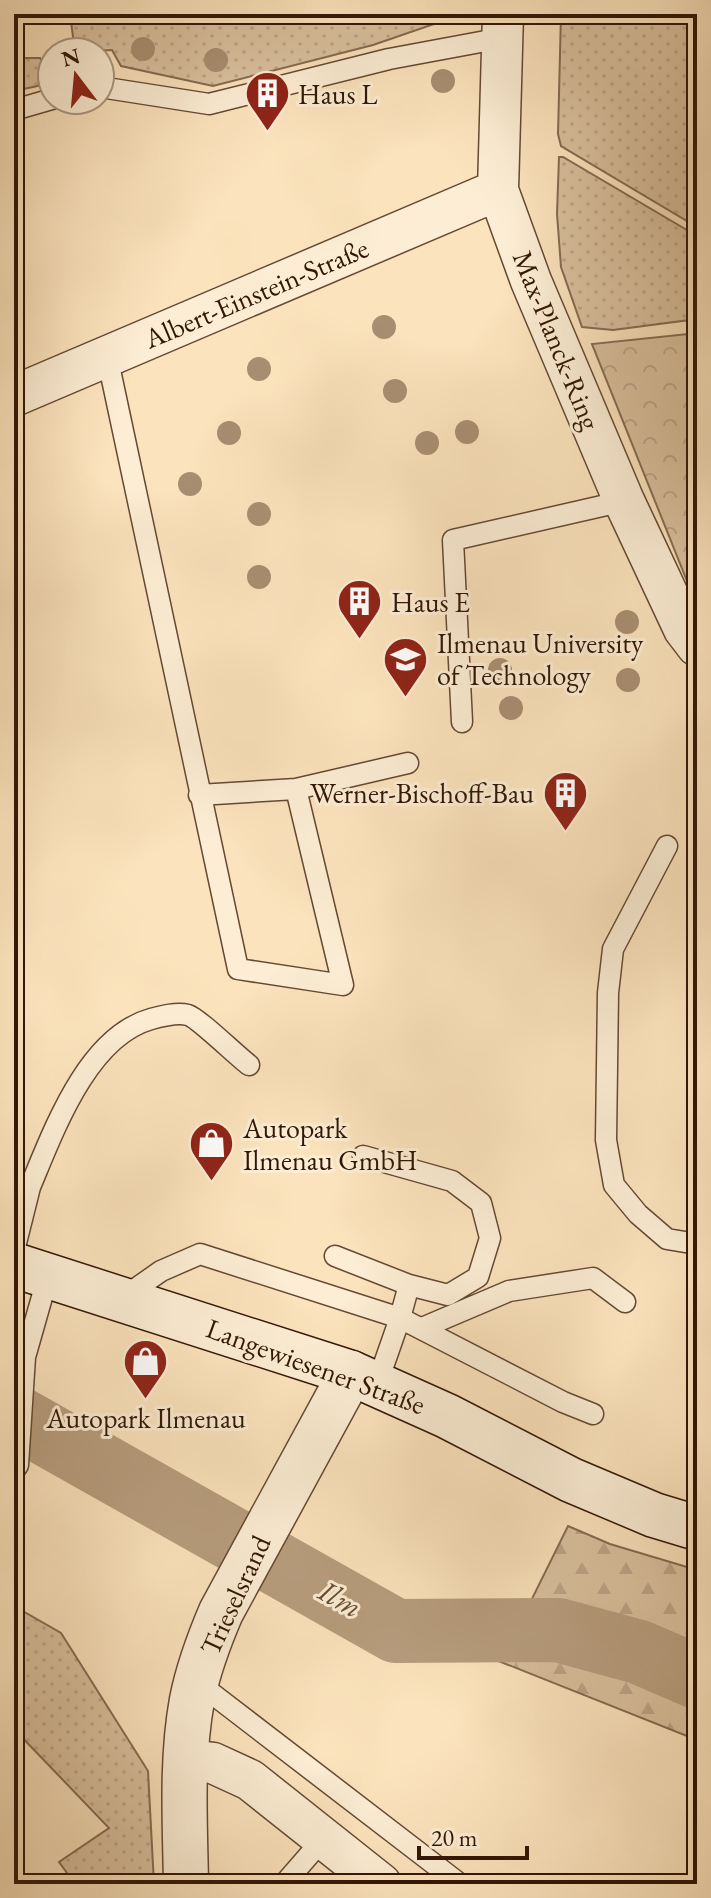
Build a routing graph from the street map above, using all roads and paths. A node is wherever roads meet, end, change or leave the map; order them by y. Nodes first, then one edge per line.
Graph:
1 (503, 26) edge
2 (116, 89) edge
3 (36, 104) edge
4 (14, 110) edge
5 (498, 190) junction
6 (107, 356) junction
7 (14, 396) edge
8 (624, 501) junction
9 (697, 646) edge
10 (462, 722) dead end
11 (408, 763) dead end
12 (296, 789) junction
13 (199, 795) junction
14 (667, 846) dead end
15 (249, 1065) dead end
16 (363, 1156) dead end
17 (22, 1185) edge
18 (697, 1244) edge
19 (335, 1256) dead end
20 (25, 1264) edge
21 (409, 1285) junction
22 (121, 1299) junction
23 (625, 1302) dead end
24 (400, 1318) junction
25 (422, 1328) junction
26 (364, 1378) junction
27 (593, 1414) dead end
28 (16, 1468) edge
29 (697, 1528) edge
30 (197, 1682) junction
31 (185, 1760) junction
32 (324, 1838) junction
33 (186, 1884) edge
34 (284, 1884) edge
35 (381, 1884) edge
36 (460, 1884) edge

1 - 2 lane
1 - 5 street, Max-Planck-Ring
3 - 4 lane
5 - 6 street, Albert-Einstein-Straße
5 - 8 street, Max-Planck-Ring
6 - 7 street, Albert-Einstein-Straße
6 - 13 lane
8 - 9 street, Max-Planck-Ring
8 - 10 lane
11 - 12 lane
12 - 13 lane
12 - 13 lane
14 - 18 lane
15 - 17 lane
16 - 21 lane
17 - 20 lane
19 - 21 lane
20 - 22 main road, Langewiesener Straße
20 - 28 lane
21 - 24 lane
22 - 24 lane
22 - 26 main road, Langewiesener Straße
23 - 25 lane
24 - 25 lane
24 - 26 lane
25 - 27 lane
26 - 29 main road, Langewiesener Straße
26 - 30 main road, Trieselsrand
30 - 31 main road, Trieselsrand
30 - 36 lane
31 - 32 street
31 - 33 main road, Trieselsrand
32 - 34 lane
32 - 35 street

